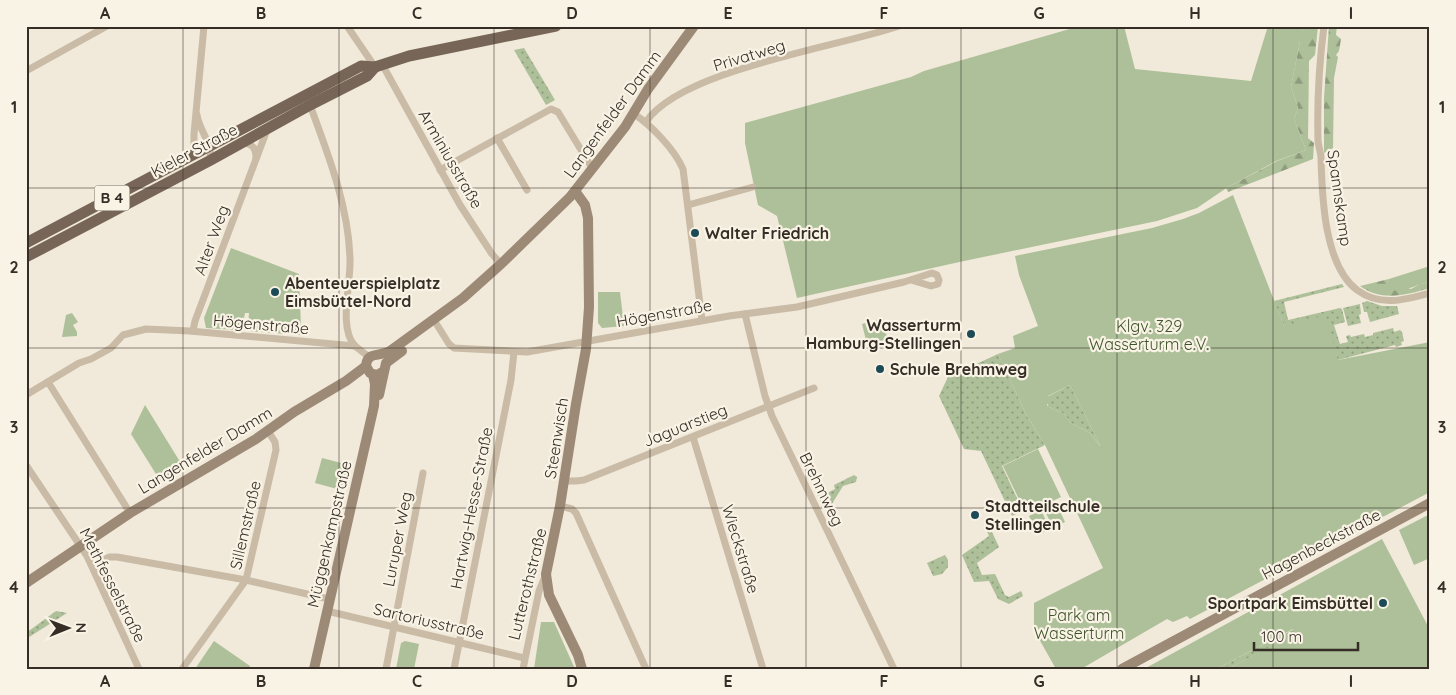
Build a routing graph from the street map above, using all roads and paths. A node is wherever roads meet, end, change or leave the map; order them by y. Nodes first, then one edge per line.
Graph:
1 (107, 26) edge
2 (204, 26) edge
3 (347, 26) edge
4 (556, 26) edge
5 (683, 26) edge
6 (694, 26) edge
7 (899, 26) edge
8 (1324, 26) edge
9 (96, 29) edge
10 (508, 31) edge
11 (686, 38) junction
12 (378, 65) junction
13 (26, 71) edge
14 (310, 105) junction
15 (634, 114) junction
16 (196, 115) junction
17 (646, 122) junction
18 (270, 127) junction
19 (498, 138) junction
20 (241, 143) junction
21 (210, 147) junction
22 (198, 153) junction
23 (256, 158) junction
24 (209, 161) junction
25 (592, 168) junction
26 (440, 170) junction
27 (754, 188) dead end
28 (527, 190) dead end
29 (575, 191) junction
30 (688, 205) junction
31 (26, 243) edge
32 (26, 257) edge
33 (501, 264) junction
34 (911, 280) dead end
35 (1430, 293) edge
36 (745, 314) junction
37 (702, 320) junction
38 (436, 323) junction
39 (193, 331) junction
40 (587, 342) junction
41 (355, 346) junction
42 (514, 352) junction
43 (384, 363) junction
44 (369, 368) junction
45 (48, 382) junction
46 (814, 388) dead end
47 (26, 395) edge
48 (374, 406) junction
49 (768, 407) junction
50 (268, 431) junction
51 (693, 437) junction
52 (26, 465) edge
53 (424, 472) dead end
54 (564, 480) junction
55 (1430, 503) edge
56 (560, 506) junction
57 (130, 513) junction
58 (81, 547) junction
59 (92, 566) junction
60 (546, 574) junction
61 (246, 580) junction
62 (26, 583) edge
63 (329, 600) junction
64 (327, 611) junction
65 (394, 627) junction
66 (459, 643) junction
67 (524, 658) junction
68 (139, 669) edge
69 (182, 669) edge
70 (314, 669) edge
71 (386, 669) edge
72 (454, 669) edge
73 (523, 669) edge
74 (582, 669) edge
75 (646, 669) edge
76 (763, 669) edge
77 (894, 669) edge
78 (1122, 669) edge

1 - 9 street
2 - 16 street
3 - 12 street, Arminiusstraße
4 - 10 main road, Kieler Straße / B 4
5 - 11 street
6 - 11 street, Langenfelder Damm
7 - 17 street, Privatweg
8 - 35 street, Spannskamp
9 - 13 street
10 - 12 main road, Kieler Straße / B 4
11 - 15 street, Langenfelder Damm
12 - 14 main road, Kieler Straße / B 4
12 - 21 main road, Kieler Straße / B 4
12 - 26 street, Arminiusstraße
14 - 18 main road, Kieler Straße / B 4
14 - 41 street
15 - 17 street
15 - 25 street, Langenfelder Damm
16 - 21 street
16 - 22 street
17 - 30 street
18 - 20 main road, Kieler Straße / B 4
18 - 23 street, Alter Weg
19 - 25 street
19 - 26 street
19 - 28 street
20 - 23 street
20 - 24 main road, Kieler Straße / B 4
21 - 22 main road, Kieler Straße / B 4
21 - 24 street
22 - 24 street
22 - 31 main road, Kieler Straße / B 4
23 - 39 street, Alter Weg
24 - 32 main road, Kieler Straße / B 4
25 - 29 street, Langenfelder Damm
26 - 33 street, Arminiusstraße
27 - 30 street
29 - 33 street, Langenfelder Damm
29 - 40 street, Steenwisch
30 - 37 street
33 - 38 street, Langenfelder Damm
34 - 36 street, Högenstraße
36 - 37 street, Högenstraße
36 - 49 street, Brehmweg
37 - 40 street, Högenstraße
38 - 42 street, Högenstraße
38 - 43 street, Langenfelder Damm
39 - 41 street, Högenstraße
39 - 45 street, Högenstraße
40 - 42 street, Högenstraße
40 - 54 street, Steenwisch
41 - 44 street
42 - 66 street, Hartwig-Hesse-Straße
43 - 44 street, Langenfelder Damm
43 - 44 street, Langenfelder Damm
43 - 48 street, Müggenkampstraße
44 - 48 street, Müggenkampstraße
44 - 50 street, Langenfelder Damm
45 - 47 street
45 - 57 street
46 - 49 street, Jaguarstieg
48 - 63 street, Müggenkampstraße
49 - 51 street, Jaguarstieg
49 - 77 street, Brehmweg
50 - 57 street, Langenfelder Damm
50 - 61 street, Sillemstraße
51 - 54 street, Jaguarstieg
51 - 76 street, Wieckstraße
52 - 58 street, Methfesselstraße
53 - 65 street, Luruper Weg
54 - 56 street, Steenwisch
55 - 78 street, Hagenbeckstraße
56 - 60 street, Lutterothstraße
56 - 75 street
57 - 58 street, Langenfelder Damm
58 - 59 street, Methfesselstraße
58 - 62 street, Langenfelder Damm
59 - 61 street
59 - 68 street, Methfesselstraße
60 - 67 street, Lutterothstraße
60 - 74 street
61 - 63 street
61 - 69 street, Sillemstraße
63 - 64 street, Müggenkampstraße
64 - 65 street, Sartoriusstraße
64 - 70 street, Müggenkampstraße
65 - 66 street, Sartoriusstraße
65 - 71 street, Luruper Weg
66 - 67 street, Sartoriusstraße
66 - 72 street, Hartwig-Hesse-Straße
67 - 73 street, Lutterothstraße

